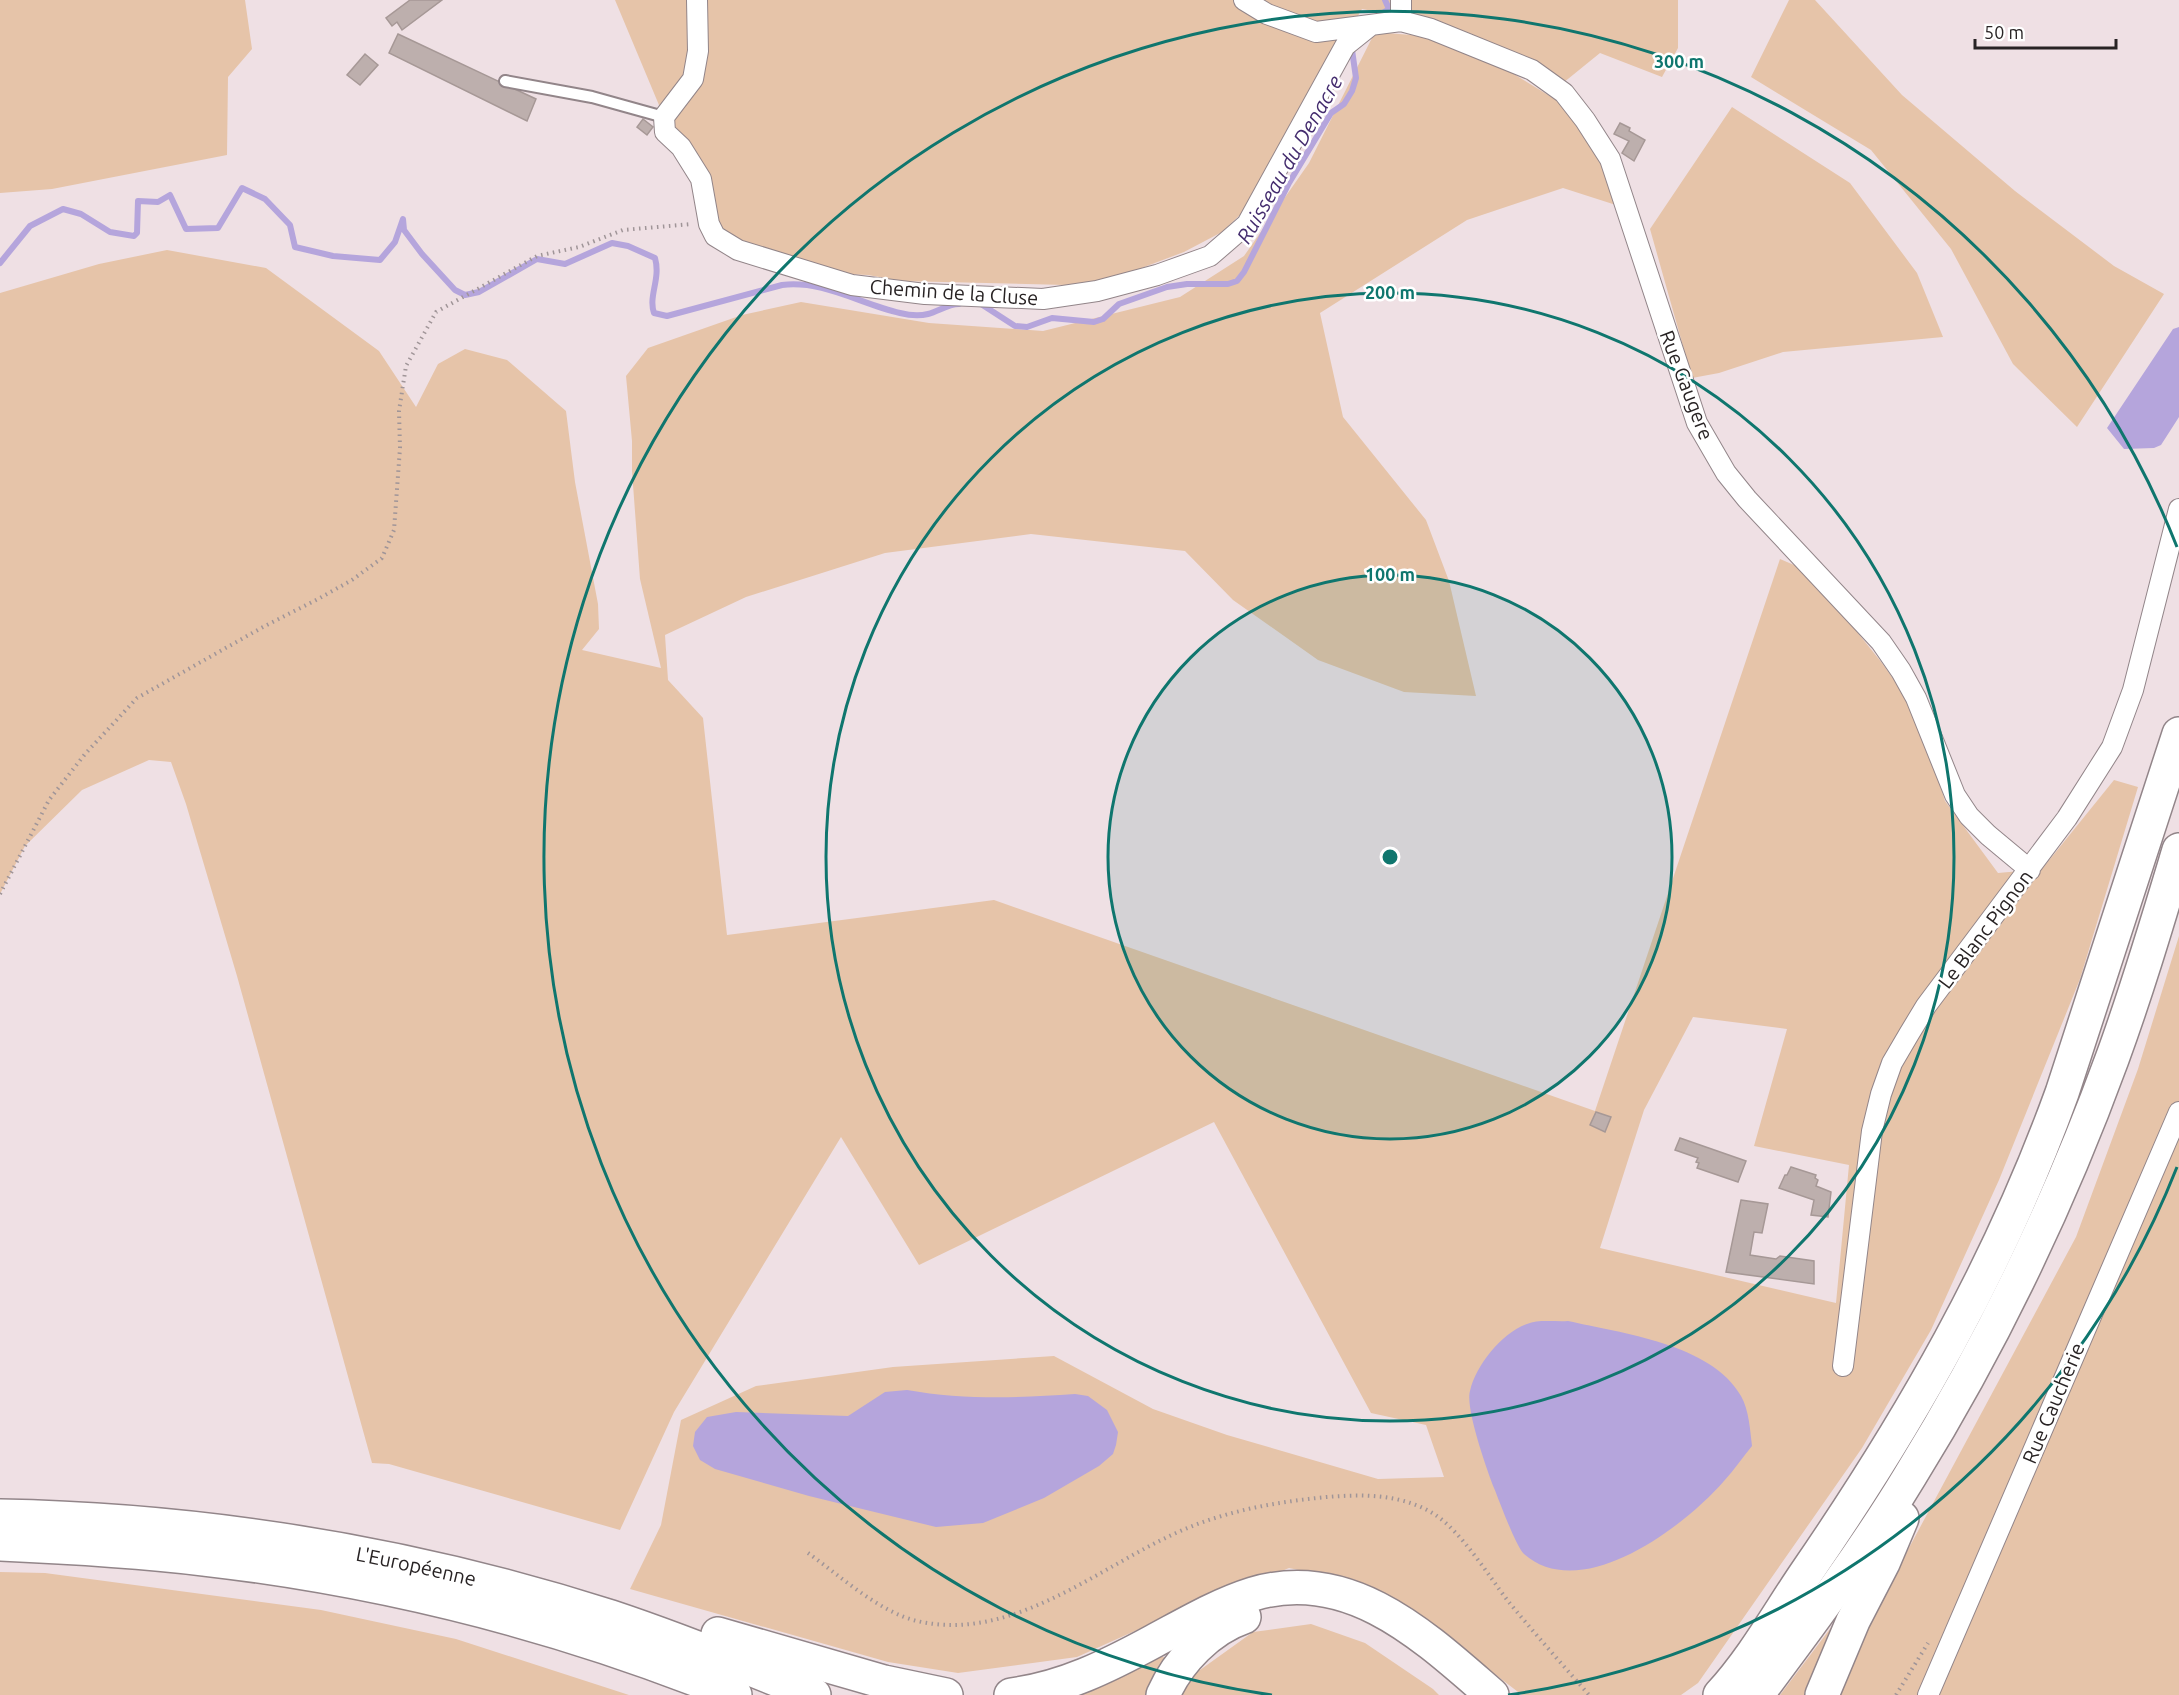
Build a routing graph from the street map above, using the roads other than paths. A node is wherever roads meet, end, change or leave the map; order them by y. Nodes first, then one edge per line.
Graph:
1 (697, 0) edge
2 (1244, 0) edge
3 (1401, 0) edge
4 (1401, 21) junction
5 (1370, 26) junction
6 (506, 81) dead end
7 (664, 117) junction
8 (2179, 509) edge
9 (2179, 717) edge
10 (2179, 734) edge
11 (2159, 795) junction
12 (2179, 850) edge
13 (2030, 870) junction
14 (2179, 1112) edge
15 (1843, 1366) dead end
16 (1942, 1422) junction
17 (0, 1516) edge
18 (0, 1544) edge
19 (427, 1567) junction
20 (446, 1602) junction
21 (691, 1695) edge
22 (735, 1695) edge
23 (814, 1695) edge
24 (946, 1695) edge
25 (1011, 1695) edge
26 (1163, 1695) edge
27 (1467, 1695) edge
28 (1492, 1695) edge
29 (1719, 1695) edge
30 (1756, 1695) edge
31 (1822, 1695) edge
32 (1928, 1695) edge

1 - 7 street
2 - 5 street, Rue Gaugere
3 - 4 street
4 - 5 street, Rue Gaugere
4 - 13 street, Rue Gaugere
5 - 7 street, Chemin de la Cluse
6 - 7 lane
8 - 13 street, Le Blanc Pignon
9 - 11 highway
10 - 11 highway
11 - 29 highway
12 - 16 highway
13 - 15 street, Le Blanc Pignon
14 - 32 street, Rue Caucherie
16 - 30 highway
16 - 31 highway
17 - 19 highway, L'Européenne
18 - 20 highway, L'Européenne
19 - 23 highway, L'Européenne
19 - 24 highway
20 - 21 highway
20 - 22 highway, L'Européenne
25 - 28 highway
26 - 27 highway

